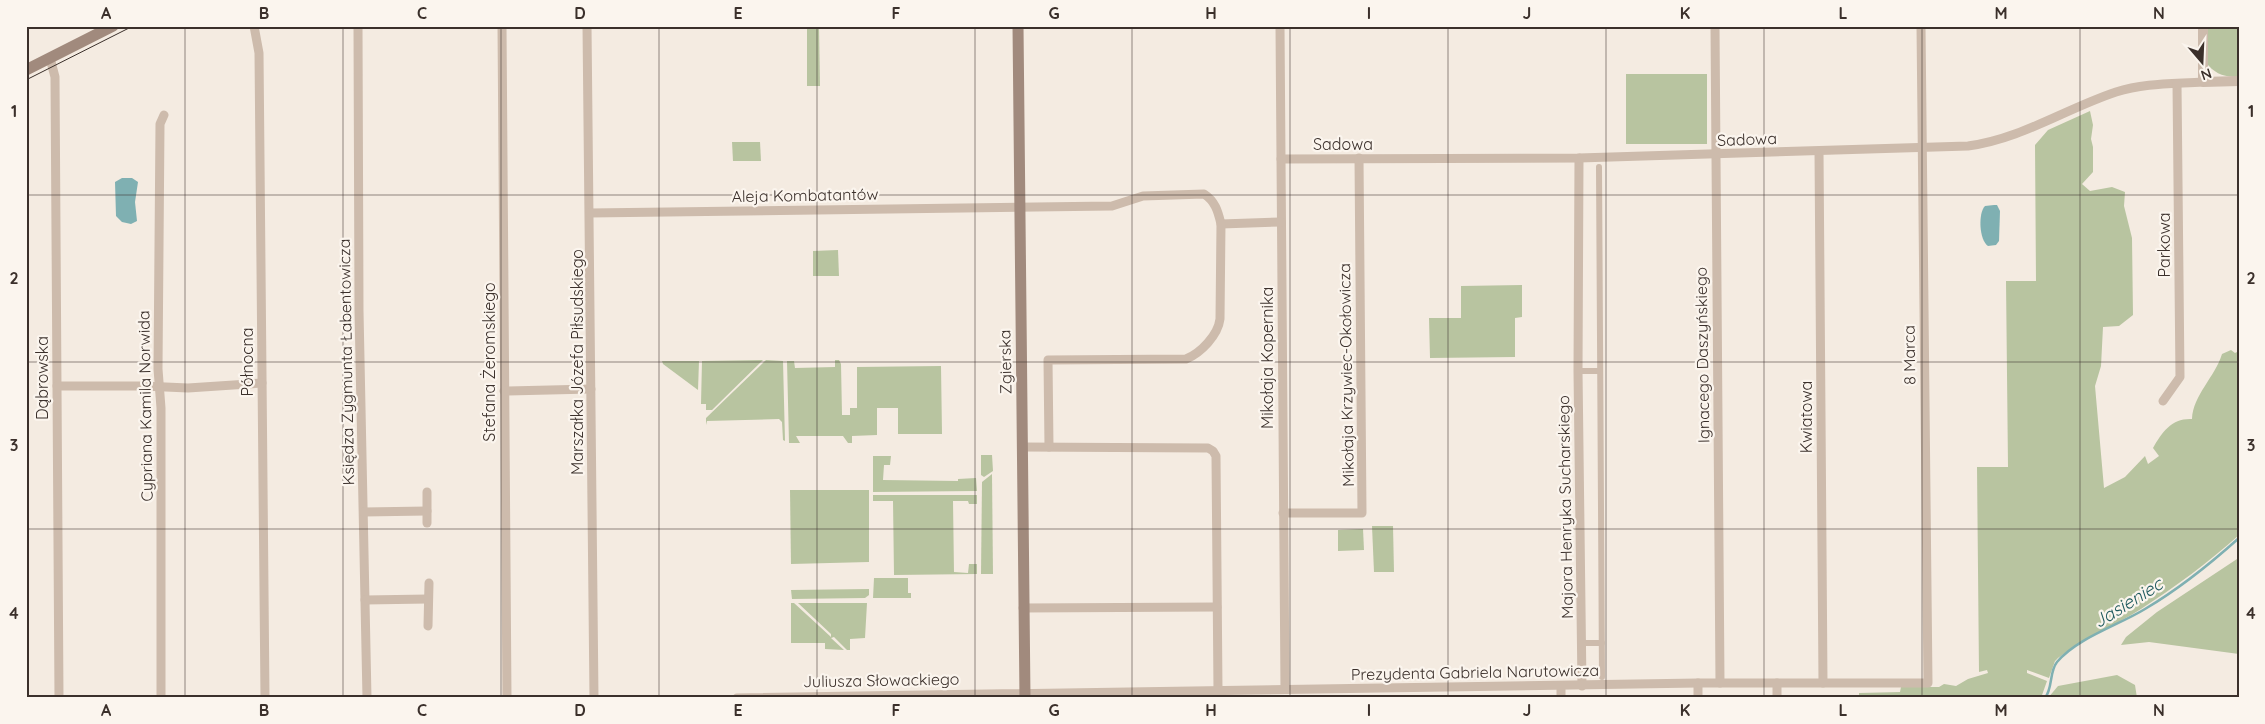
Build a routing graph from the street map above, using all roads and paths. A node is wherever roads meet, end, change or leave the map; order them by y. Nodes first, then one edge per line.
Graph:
1 (113, 26) edge
2 (254, 26) edge
3 (358, 26) edge
4 (502, 26) edge
5 (587, 26) edge
6 (1018, 26) edge
7 (1280, 26) edge
8 (1715, 26) edge
9 (1921, 26) edge
10 (2203, 26) edge
11 (50, 58) junction
12 (26, 70) edge
13 (2239, 81) edge
14 (2203, 82) junction
15 (2178, 84) junction
16 (164, 115) dead end
17 (1922, 149) junction
18 (1819, 152) junction
19 (1715, 155) junction
20 (1359, 158) junction
21 (1579, 158) junction
22 (1281, 159) junction
23 (1599, 167) dead end
24 (1020, 207) junction
25 (590, 213) junction
26 (1281, 222) junction
27 (1221, 224) junction
28 (1578, 371) junction
29 (1600, 371) junction
30 (262, 383) junction
31 (57, 386) junction
32 (160, 387) junction
33 (591, 389) junction
34 (504, 391) junction
35 (2163, 401) dead end
36 (1022, 447) junction
37 (1049, 447) junction
38 (427, 492) dead end
39 (364, 512) junction
40 (427, 512) junction
41 (1284, 514) junction
42 (427, 523) dead end
43 (429, 582) dead end
44 (428, 599) junction
45 (365, 600) junction
46 (1217, 607) junction
47 (1023, 608) junction
48 (428, 626) dead end
49 (1581, 643) junction
50 (1602, 643) junction
51 (1602, 677) dead end
52 (1698, 683) junction
53 (1720, 683) junction
54 (1777, 683) junction
55 (1823, 683) junction
56 (1928, 683) joint
57 (1561, 686) junction
58 (1582, 686) junction
59 (1285, 689) junction
60 (1218, 690) junction
61 (1176, 694) edge
62 (1025, 696) edge
63 (884, 697) edge
64 (59, 698) edge
65 (161, 698) edge
66 (265, 698) edge
67 (367, 698) edge
68 (507, 698) edge
69 (594, 698) edge
70 (737, 698) edge
71 (1561, 698) edge
72 (1698, 698) edge
73 (1777, 698) edge

1 - 11 main road
2 - 30 street, Północna
3 - 39 street, Księdza Zygmunta Łabentowicza
4 - 34 street, Stefana Żeromskiego
5 - 25 street, Marszałka Józefa Piłsudskiego
6 - 24 main road, Zgierska
7 - 22 street, Mikołaja Kopernika
8 - 19 street, Ignacego Daszyńskiego
9 - 17 street, 8 Marca
10 - 14 street
11 - 12 main road
11 - 31 street, Dąbrowska
13 - 14 street
14 - 15 street, Sadowa
15 - 17 street, Sadowa
15 - 35 street, Parkowa
16 - 32 street, Cypriana Kamila Norwida
17 - 18 street, Sadowa
17 - 56 street, 8 Marca
18 - 19 street, Sadowa
18 - 55 street, Kwiatowa
19 - 21 street, Sadowa
19 - 53 street, Ignacego Daszyńskiego
20 - 21 street, Sadowa
20 - 22 street, Sadowa
20 - 41 street, Mikołaja Krzywiec-Okołowicza
21 - 28 street, Majora Henryka Sucharskiego
22 - 26 street, Mikołaja Kopernika
23 - 29 street
24 - 25 street, Aleja Kombatantów
24 - 27 street, Aleja Kombatantów
24 - 36 main road, Zgierska
25 - 33 street, Marszałka Józefa Piłsudskiego
26 - 27 street
26 - 41 street, Mikołaja Kopernika
27 - 37 street
28 - 29 street, Majora Henryka Sucharskiego
28 - 49 street, Majora Henryka Sucharskiego
29 - 50 street
30 - 32 street
30 - 66 street, Północna
31 - 32 street
31 - 64 street, Dąbrowska
32 - 65 street, Cypriana Kamila Norwida
33 - 34 street
33 - 69 street, Marszałka Józefa Piłsudskiego
34 - 68 street, Stefana Żeromskiego
36 - 37 street
36 - 47 main road, Zgierska
37 - 46 street
38 - 40 street
39 - 40 street
39 - 45 street, Księdza Zygmunta Łabentowicza
40 - 42 street
41 - 59 street, Mikołaja Kopernika
43 - 44 street
44 - 45 street
44 - 48 street
45 - 67 street, Księdza Zygmunta Łabentowicza
46 - 47 street
46 - 60 street
47 - 62 main road, Zgierska
49 - 50 street
49 - 58 street, Majora Henryka Sucharskiego
50 - 51 street
52 - 53 street, Prezydenta Gabriela Narutowicza
52 - 58 street, Prezydenta Gabriela Narutowicza
52 - 72 street
53 - 54 street, Prezydenta Gabriela Narutowicza
54 - 55 street, Prezydenta Gabriela Narutowicza
54 - 73 street
55 - 56 street, Prezydenta Gabriela Narutowicza
57 - 58 street, Prezydenta Gabriela Narutowicza
57 - 59 street, Prezydenta Gabriela Narutowicza
57 - 71 street
59 - 60 street, Prezydenta Gabriela Narutowicza
60 - 61 street, Prezydenta Gabriela Narutowicza
61 - 62 street, Prezydenta Gabriela Narutowicza
62 - 63 street, Juliusza Słowackiego
63 - 70 street, Juliusza Słowackiego

